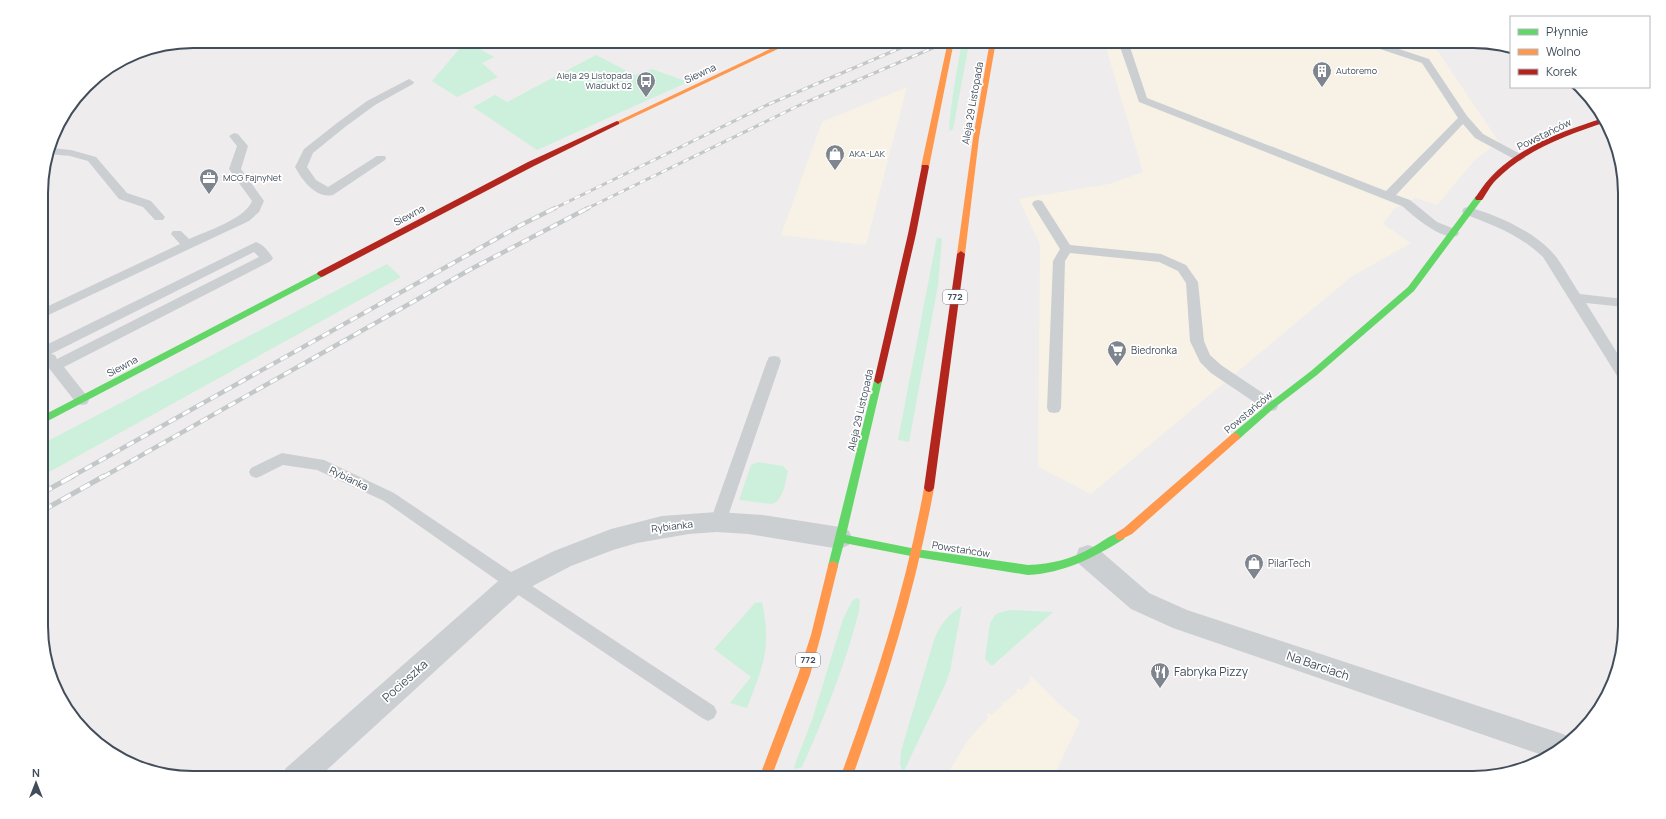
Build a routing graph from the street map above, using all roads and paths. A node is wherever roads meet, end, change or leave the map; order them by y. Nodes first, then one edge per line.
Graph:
1 (777, 48) edge
2 (950, 48) edge
3 (992, 48) edge
4 (1125, 48) edge
5 (1386, 48) edge
6 (409, 82) dead end
7 (1463, 118) junction
8 (1600, 122) edge
9 (234, 136) dead end
10 (54, 151) edge
11 (381, 158) dead end
12 (1520, 158) junction
13 (1388, 196) junction
14 (1038, 204) dead end
15 (1468, 211) junction
16 (159, 217) dead end
17 (1453, 233) junction
18 (177, 234) dead end
19 (188, 245) junction
20 (1066, 249) junction
21 (1576, 298) junction
22 (1618, 302) edge
23 (48, 311) edge
24 (48, 349) edge
25 (48, 358) edge
26 (774, 361) dead end
27 (1618, 365) edge
28 (55, 366) junction
29 (82, 400) junction
30 (1271, 406) junction
31 (1054, 408) dead end
32 (48, 417) edge
33 (256, 472) dead end
34 (718, 522) junction
35 (840, 538) junction
36 (916, 553) junction
37 (1088, 556) junction
38 (514, 583) junction
39 (708, 712) dead end
40 (1556, 746) edge
41 (304, 771) edge
42 (768, 771) edge
43 (849, 771) edge

1 - 29 street, Siewna
2 - 35 street, Aleja 29 Listopada / 772
3 - 36 street, Aleja 29 Listopada / 772
4 - 13 lane
5 - 7 lane
6 - 11 lane
7 - 12 lane
7 - 13 lane
8 - 12 street, Powstańców
9 - 19 lane
10 - 16 lane
12 - 15 street, Powstańców
13 - 17 lane
14 - 20 lane
15 - 17 street, Powstańców
15 - 21 lane
17 - 30 street, Powstańców
18 - 19 lane
19 - 23 lane
20 - 30 lane
20 - 31 lane
21 - 22 lane
21 - 27 lane
24 - 28 lane
25 - 28 lane
26 - 34 lane
28 - 29 lane
29 - 32 street, Siewna
30 - 37 street, Powstańców
33 - 38 lane, Rybianka
34 - 35 street, Rybianka
34 - 38 street, Rybianka
35 - 36 street, Powstańców
35 - 42 street, Aleja 29 Listopada / 772
36 - 37 street, Powstańców
36 - 43 street, Aleja 29 Listopada / 772
37 - 40 street, Na Barciach
38 - 39 lane, Rybianka
38 - 41 street, Pocieszka

